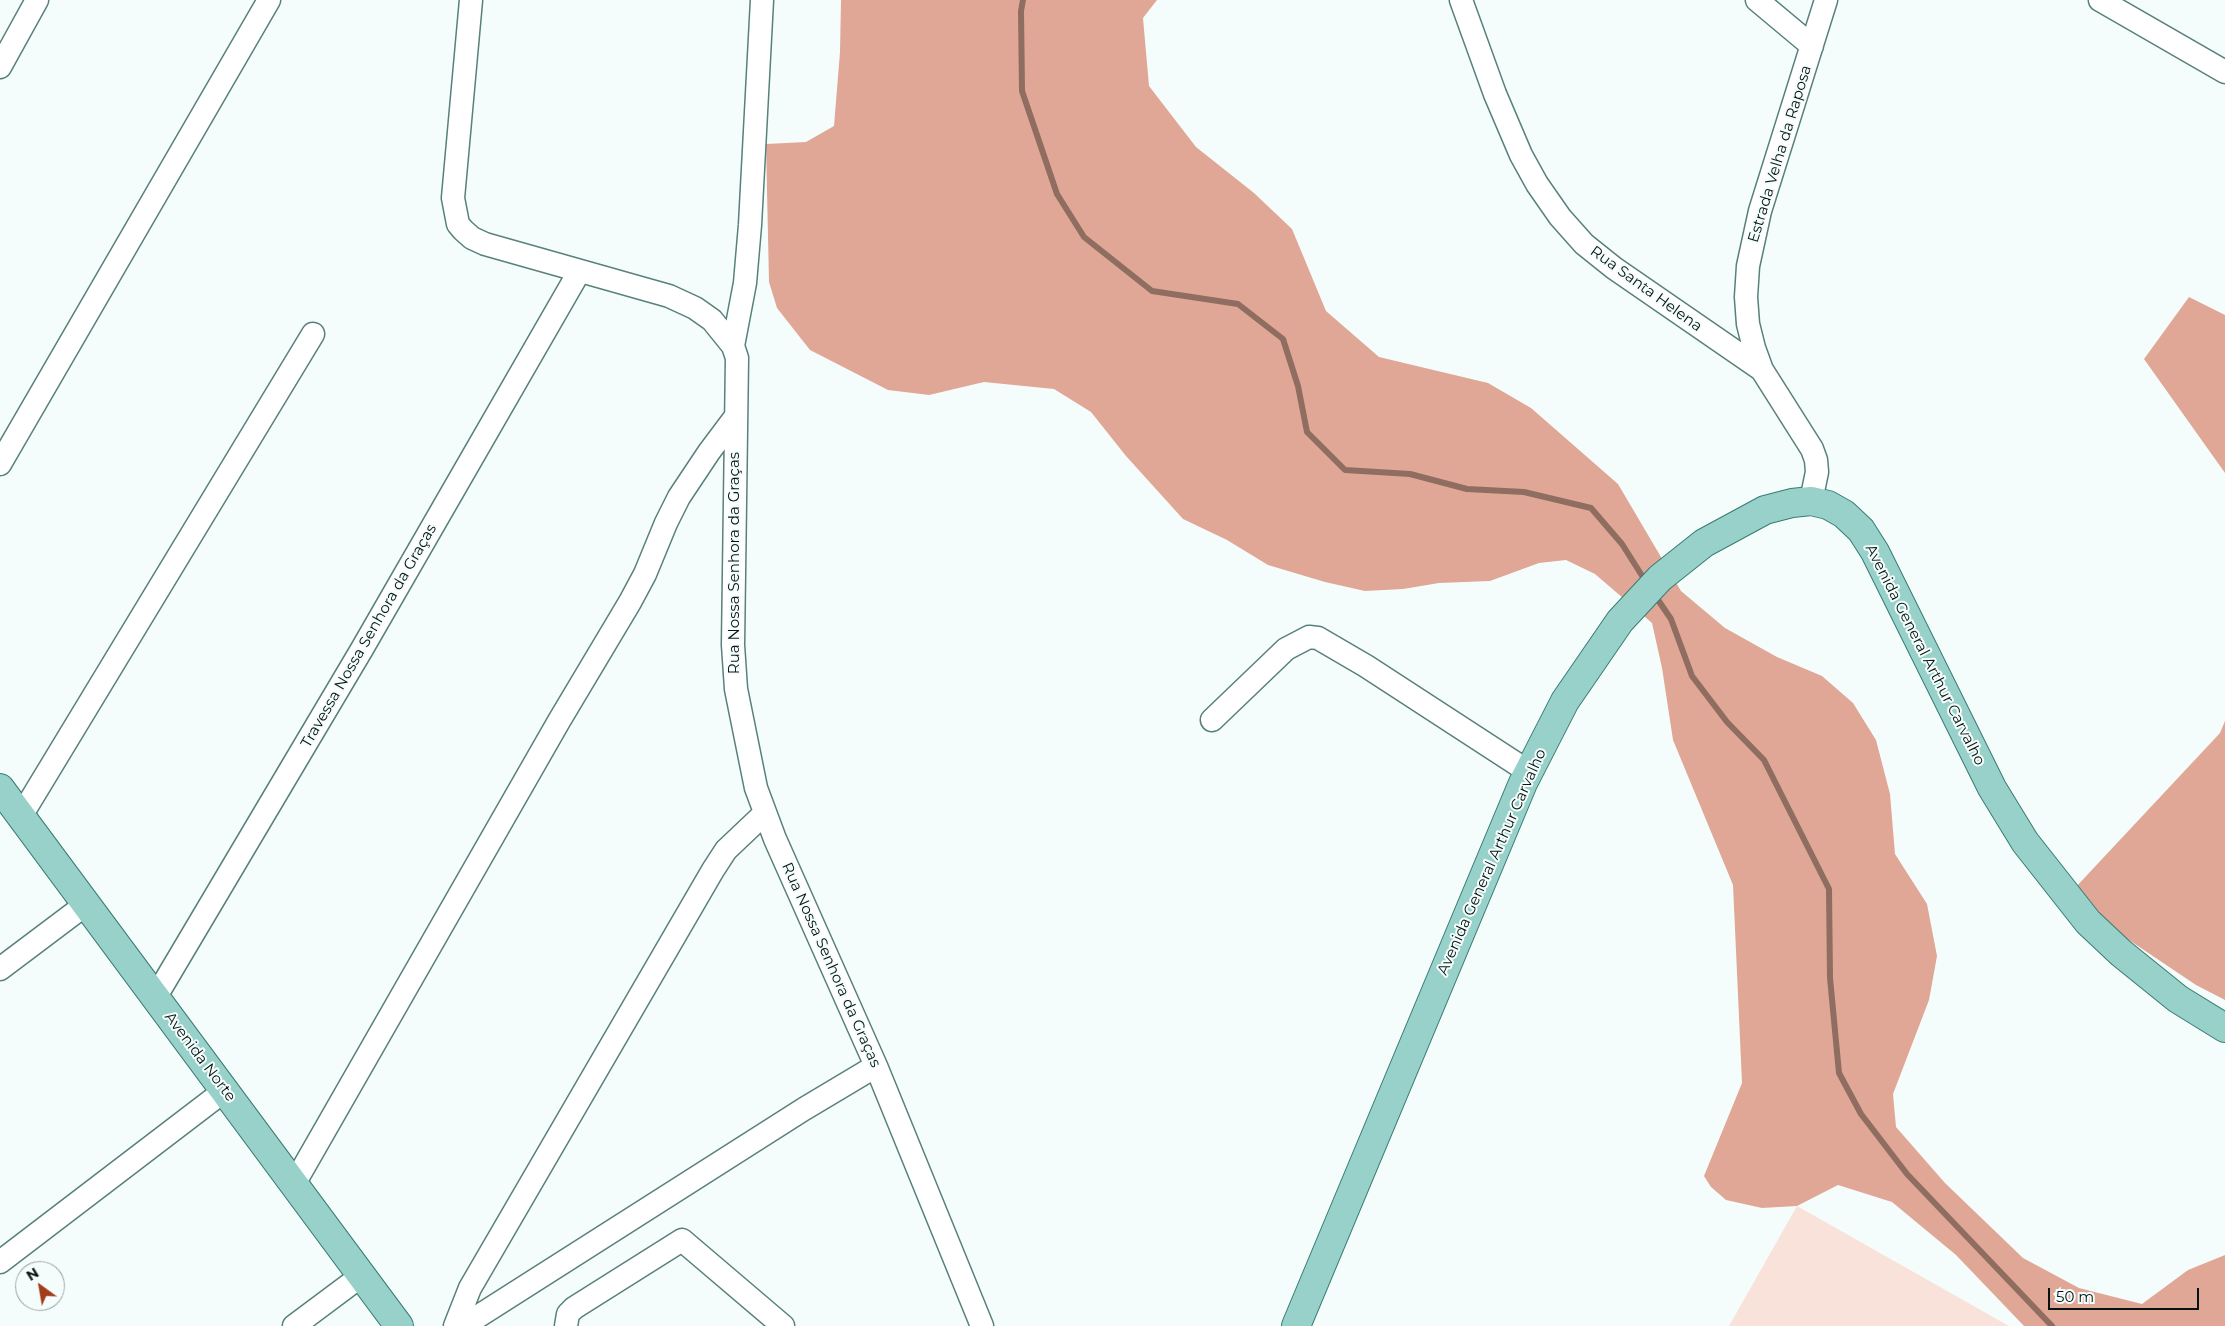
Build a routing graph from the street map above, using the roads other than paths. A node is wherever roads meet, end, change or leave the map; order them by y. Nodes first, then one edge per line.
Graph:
1 (37, 0) edge
2 (269, 0) edge
3 (471, 0) edge
4 (762, 0) edge
5 (1461, 0) edge
6 (1757, 0) edge
7 (1826, 0) edge
8 (2100, 0) edge
9 (1812, 46) junction
10 (0, 67) edge
11 (2225, 72) edge
12 (579, 272) junction
13 (313, 334) dead end
14 (733, 346) junction
15 (1762, 370) junction
16 (736, 416) junction
17 (0, 464) edge
18 (1810, 501) junction
19 (1212, 720) dead end
20 (1529, 772) junction
21 (0, 788) edge
22 (764, 814) junction
23 (20, 816) junction
24 (85, 905) junction
25 (0, 969) edge
26 (155, 998) junction
27 (2225, 1028) edge
28 (876, 1066) junction
29 (224, 1091) junction
30 (294, 1184) junction
31 (0, 1262) edge
32 (361, 1276) junction
33 (294, 1326) edge
34 (399, 1326) edge
35 (455, 1326) edge
36 (463, 1326) edge
37 (566, 1326) edge
38 (783, 1326) edge
39 (982, 1326) edge
40 (1296, 1326) edge

1 - 10 street
2 - 17 street
3 - 12 street
4 - 14 street
5 - 15 street, Rua Santa Helena
6 - 9 street
7 - 9 street, Estrada Velha da Raposa
8 - 11 street
9 - 15 street, Estrada Velha da Raposa
12 - 14 street
12 - 26 street, Travessa Nossa Senhora da Graças
13 - 23 street
14 - 16 street, Rua Nossa Senhora da Graças
15 - 18 street, Estrada Velha da Raposa
16 - 22 street, Rua Nossa Senhora da Graças
16 - 30 street
18 - 20 main road, Avenida General Arthur Carvalho
18 - 27 main road, Avenida General Arthur Carvalho
19 - 20 street
20 - 40 main road, Avenida General Arthur Carvalho
21 - 23 main road, Avenida Norte
22 - 28 street, Rua Nossa Senhora da Graças
22 - 35 street
23 - 24 main road, Avenida Norte
24 - 25 street
24 - 26 main road, Avenida Norte
26 - 29 main road, Avenida Norte
28 - 36 street
28 - 39 street, Rua Nossa Senhora da Graças
29 - 30 main road, Avenida Norte
29 - 31 street
30 - 32 main road, Avenida Norte
32 - 33 street
32 - 34 main road, Avenida Norte
37 - 38 street

